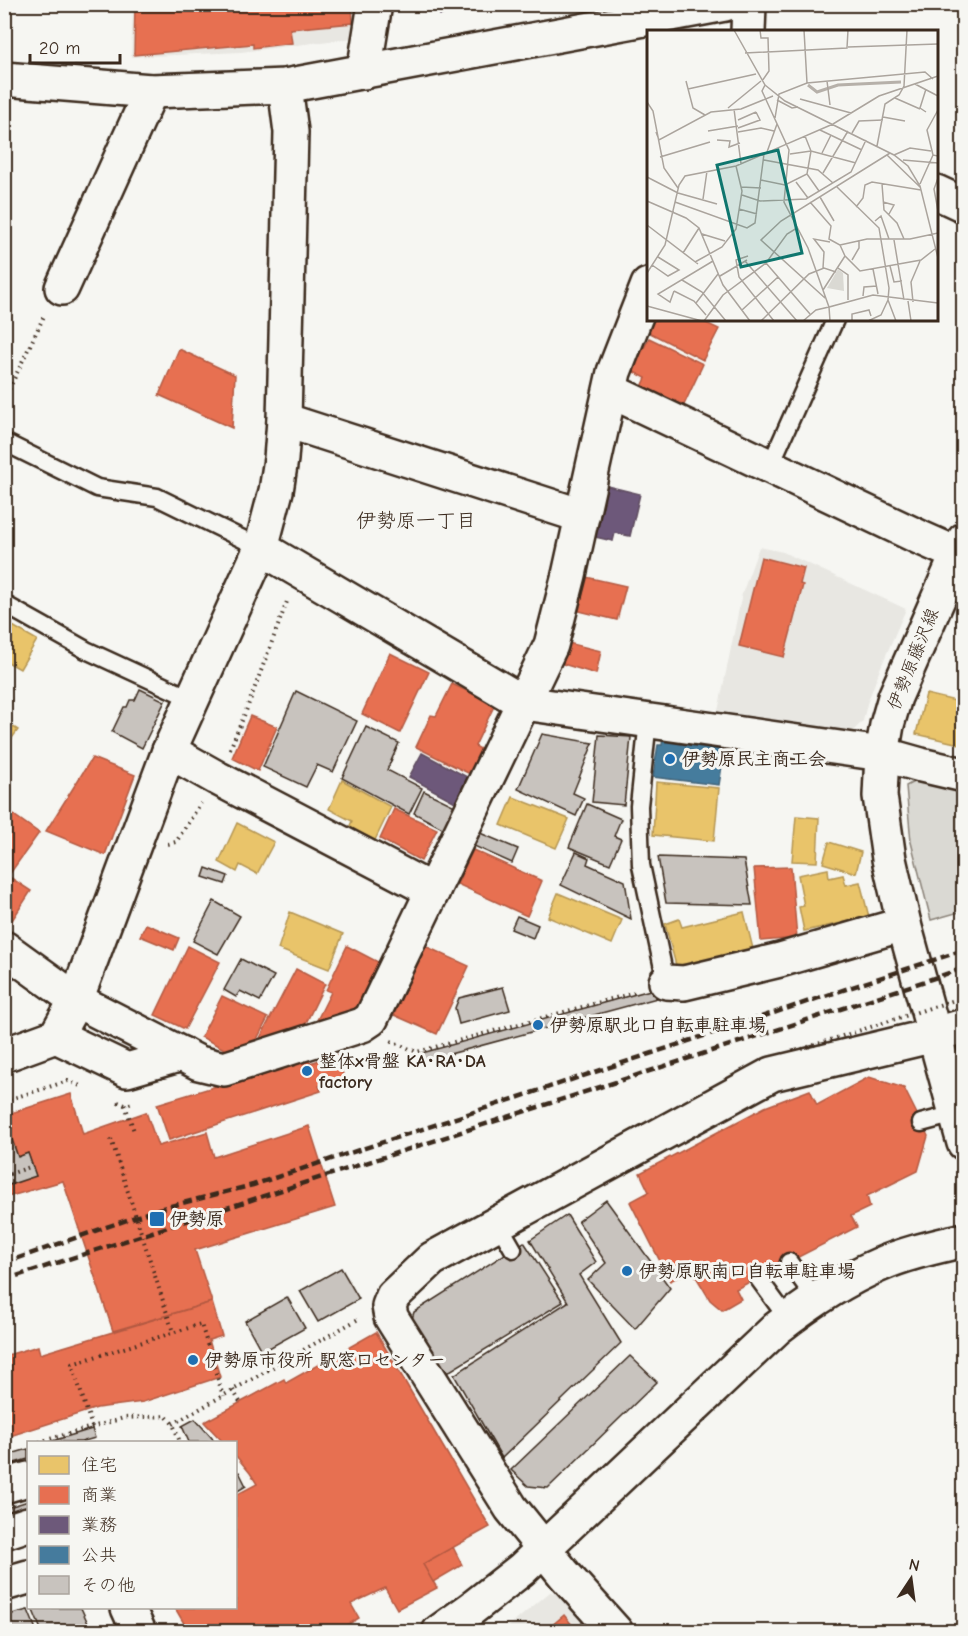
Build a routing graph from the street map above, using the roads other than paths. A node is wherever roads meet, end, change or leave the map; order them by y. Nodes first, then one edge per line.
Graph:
1 (375, 4) edge
2 (726, 4) edge
3 (749, 4) edge
4 (748, 30) edge
5 (364, 72) junction
6 (4, 79) edge
7 (285, 86) junction
8 (151, 91) junction
9 (938, 193) edge
10 (963, 205) edge
11 (62, 288) road end
12 (647, 288) edge
13 (835, 321) edge
14 (611, 391) junction
15 (284, 420) junction
16 (4, 442) edge
17 (770, 466) junction
18 (582, 516) junction
19 (261, 548) junction
20 (961, 549) edge
21 (4, 604) edge
22 (192, 699) junction
23 (524, 704) junction
24 (648, 720) junction
25 (169, 751) junction
26 (882, 754) junction
27 (963, 775) edge
28 (433, 891) junction
29 (904, 924) junction
30 (4, 948) edge
31 (666, 982) joint
32 (76, 1000) junction
33 (949, 1030) edge
34 (56, 1036) junction
35 (183, 1054) junction
36 (4, 1055) edge
37 (921, 1123) dead end
38 (959, 1128) edge
39 (963, 1240) edge
40 (789, 1262) dead end
41 (758, 1278) dead end
42 (815, 1298) junction
43 (788, 1319) junction
44 (27, 1479) edge
45 (4, 1486) edge
46 (27, 1524) edge
47 (4, 1532) edge
48 (543, 1550) junction
49 (27, 1576) edge
50 (4, 1584) edge
51 (128, 1609) edge
52 (139, 1632) edge
53 (439, 1632) edge
54 (616, 1632) edge

1 - 5 street
2 - 5 street
3 - 4 street
5 - 7 street
6 - 8 street
7 - 8 street
7 - 15 street
8 - 11 street
9 - 10 street
12 - 14 street
13 - 17 lane
14 - 17 street
14 - 18 street
15 - 18 street
15 - 19 street
16 - 19 lane
17 - 20 street
18 - 23 street
19 - 22 street
19 - 23 street
20 - 26 street, 伊勢原藤沢線
21 - 22 lane
22 - 25 street
23 - 24 street
23 - 28 street
24 - 26 street
24 - 31 lane
25 - 28 street
25 - 32 street
26 - 27 street
26 - 29 street, 伊勢原藤沢線
28 - 35 street
29 - 31 street
29 - 33 street, 伊勢原藤沢線
30 - 32 street
32 - 34 street
32 - 35 street
33 - 38 street
33 - 48 street
34 - 35 street
34 - 36 street
37 - 38 lane
39 - 42 street
40 - 42 lane
41 - 43 lane
42 - 43 street
43 - 48 street
44 - 45 street
46 - 47 street
48 - 53 street
48 - 54 street
49 - 50 street
51 - 52 street

